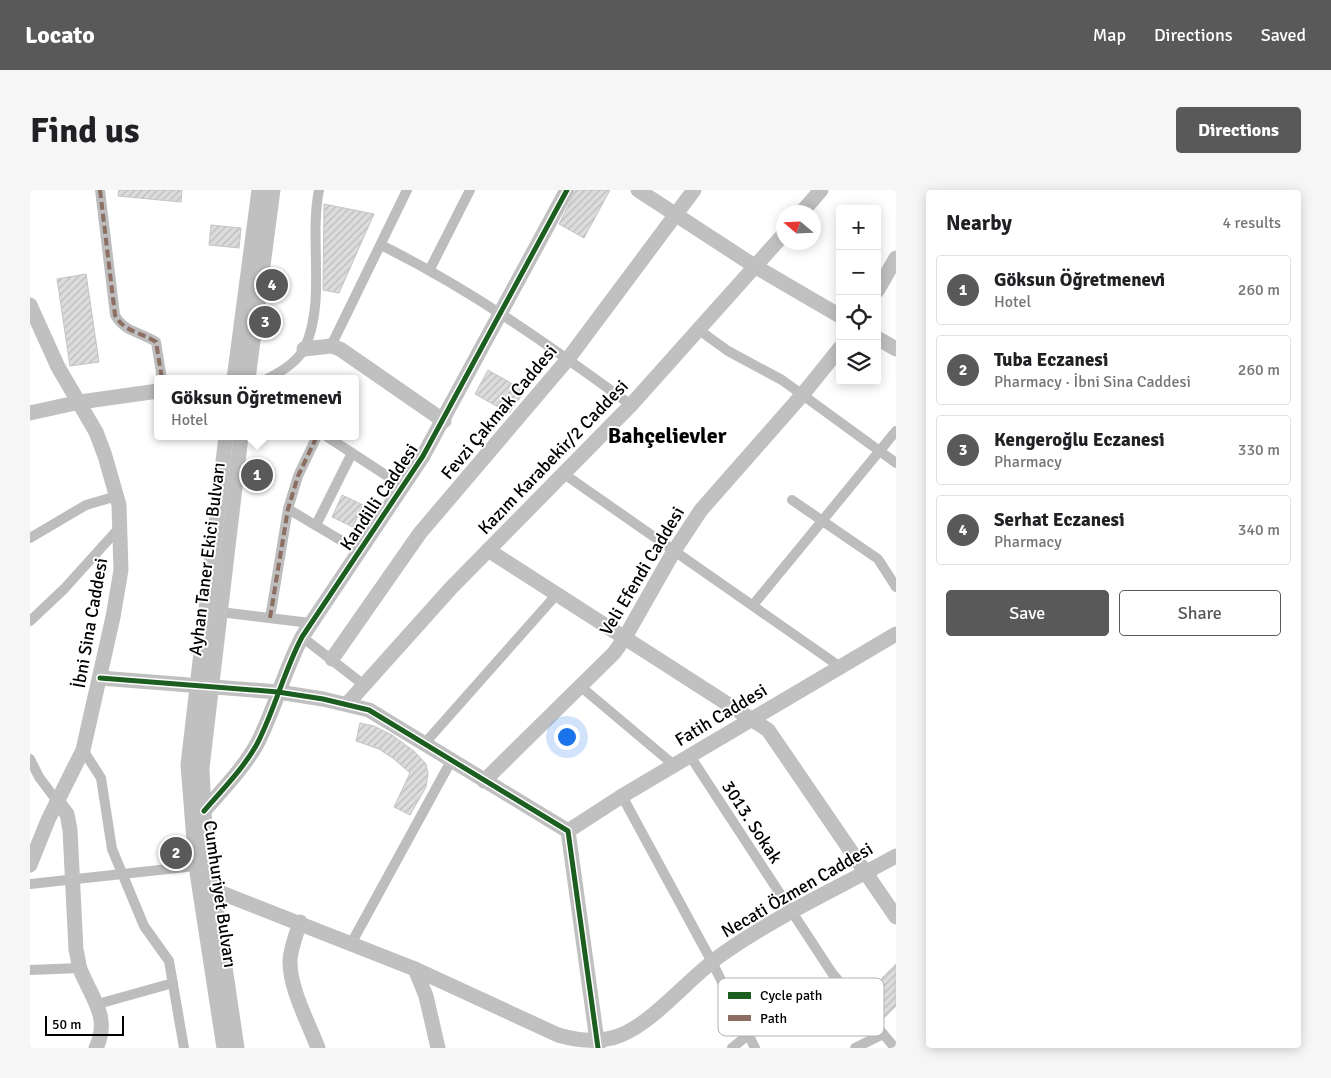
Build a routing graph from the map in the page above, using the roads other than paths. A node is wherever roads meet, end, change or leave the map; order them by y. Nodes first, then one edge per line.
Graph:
1 (100, 190) edge
2 (259, 190) edge
3 (273, 190) edge
4 (319, 190) edge
5 (407, 190) edge
6 (470, 190) edge
7 (567, 190) edge
8 (638, 190) edge
9 (694, 190) edge
10 (821, 190) edge
11 (808, 205) edge
12 (677, 215) junction
13 (776, 243) edge
14 (381, 245) junction
15 (896, 258) edge
16 (756, 266) junction
17 (430, 269) junction
18 (881, 285) edge
19 (30, 305) edge
20 (502, 312) junction
21 (836, 314) edge
22 (699, 330) junction
23 (880, 340) edge
24 (331, 346) junction
25 (304, 349) junction
26 (896, 349) edge
27 (836, 353) edge
28 (568, 359) junction
29 (161, 375) edge
30 (235, 375) edge
31 (249, 375) edge
32 (273, 375) edge
33 (154, 392) edge
34 (803, 394) junction
35 (80, 402) junction
36 (631, 405) junction
37 (30, 413) edge
38 (444, 421) junction
39 (896, 431) edge
40 (226, 440) edge
41 (240, 440) edge
42 (315, 440) edge
43 (332, 440) edge
44 (880, 450) junction
45 (352, 453) junction
46 (896, 463) edge
47 (564, 474) junction
48 (404, 487) junction
49 (117, 496) junction
50 (792, 500) dead end
51 (288, 509) junction
52 (823, 521) junction
53 (316, 525) junction
54 (120, 527) junction
55 (30, 538) edge
56 (488, 550) junction
57 (359, 551) junction
58 (674, 551) junction
59 (896, 587) edge
60 (556, 594) junction
61 (753, 605) junction
62 (220, 612) junction
63 (270, 618) junction
64 (30, 621) edge
65 (310, 623) junction
66 (896, 634) edge
67 (302, 637) junction
68 (624, 639) junction
69 (332, 659) junction
70 (839, 666) junction
71 (100, 678) junction
72 (364, 685) junction
73 (204, 686) junction
74 (580, 686) junction
75 (278, 692) junction
76 (347, 704) junction
77 (753, 718) junction
78 (425, 743) junction
79 (83, 750) junction
80 (690, 756) junction
81 (30, 759) edge
82 (451, 761) junction
83 (674, 765) junction
84 (484, 781) junction
85 (622, 796) junction
86 (57, 801) junction
87 (204, 811) junction
88 (568, 831) junction
89 (896, 856) edge
90 (30, 864) edge
91 (196, 866) junction
92 (122, 874) junction
93 (864, 874) junction
94 (74, 879) junction
95 (30, 884) edge
96 (214, 890) junction
97 (791, 911) junction
98 (896, 917) edge
99 (300, 922) junction
100 (352, 942) junction
101 (712, 962) junction
102 (80, 968) junction
103 (415, 968) junction
104 (30, 970) edge
105 (720, 978) edge
106 (836, 978) edge
107 (173, 983) junction
108 (98, 1004) junction
109 (884, 1035) edge
110 (747, 1036) edge
111 (749, 1036) edge
112 (879, 1036) edge
113 (597, 1044) edge
114 (96, 1048) edge
115 (184, 1048) edge
116 (224, 1048) edge
117 (237, 1048) edge
118 (318, 1048) edge
119 (438, 1048) edge
120 (732, 1048) edge
121 (755, 1048) edge
122 (855, 1048) edge
123 (895, 1048) edge

1 - 29 street
2 - 30 street
3 - 31 street
4 - 25 street
5 - 14 street
6 - 17 street
7 - 20 street, Kandilli Caddesi
8 - 12 street
9 - 12 street, Fevzi Çakmak Caddesi
10 - 11 street
12 - 16 street
12 - 28 street, Fevzi Çakmak Caddesi
13 - 16 street, Kazım Karabekir/2 Caddesi
14 - 17 street
14 - 24 street
15 - 18 street
16 - 21 street
16 - 22 street, Kazım Karabekir/2 Caddesi
17 - 20 street
19 - 35 street, İbni Sina Caddesi
20 - 28 street
20 - 38 street, Kandilli Caddesi
22 - 34 street
22 - 36 street, Kazım Karabekir/2 Caddesi
23 - 26 street
24 - 25 street
24 - 38 street
25 - 32 street
27 - 34 street, Veli Efendi Caddesi
28 - 36 street
28 - 69 street, Fevzi Çakmak Caddesi
33 - 35 street
34 - 44 street
34 - 58 street, Veli Efendi Caddesi
35 - 37 street
35 - 49 street, İbni Sina Caddesi
36 - 47 street, Kazım Karabekir/2 Caddesi
38 - 48 street, Kandilli Caddesi
39 - 44 street
40 - 73 street, Ayhan Taner Ekici Bulvarı
41 - 62 street, Ayhan Taner Ekici Bulvarı
42 - 51 street
43 - 45 street
44 - 46 street
44 - 52 street
45 - 48 street
45 - 53 street
47 - 56 street, Kazım Karabekir/2 Caddesi
47 - 58 street
48 - 57 street, Kandilli Caddesi
49 - 54 street, İbni Sina Caddesi
49 - 55 street
50 - 52 street
51 - 53 street
51 - 63 street
52 - 59 street
52 - 61 street
53 - 57 street
54 - 64 street
54 - 71 street, İbni Sina Caddesi
56 - 60 street
56 - 72 street, Kazım Karabekir/2 Caddesi
57 - 65 street, Kandilli Caddesi
58 - 61 street
58 - 68 street, Veli Efendi Caddesi
60 - 68 street
60 - 78 street
61 - 70 street
62 - 63 street
62 - 73 street, Ayhan Taner Ekici Bulvarı
63 - 65 street
65 - 67 street, Kandilli Caddesi
66 - 70 street, Fatih Caddesi
67 - 69 street
67 - 75 street, Kandilli Caddesi
68 - 74 street, Veli Efendi Caddesi
68 - 77 street
69 - 72 street
70 - 77 street, Fatih Caddesi
71 - 73 street
71 - 79 street, İbni Sina Caddesi
72 - 76 street, Kazım Karabekir/2 Caddesi
73 - 75 street
73 - 87 street, Cumhuriyet Bulvarı
73 - 91 street, Cumhuriyet Bulvarı
74 - 83 street
74 - 84 street, Veli Efendi Caddesi
75 - 76 street
75 - 87 street, Kandilli Caddesi
76 - 78 street
77 - 80 street, Fatih Caddesi
77 - 93 street
78 - 82 street
79 - 86 street, İbni Sina Caddesi
79 - 92 street
80 - 83 street, Fatih Caddesi
80 - 97 street, 3013. Sokak
81 - 86 street
82 - 84 street
82 - 100 street
83 - 85 street, Fatih Caddesi
84 - 88 street
85 - 88 street, Fatih Caddesi
85 - 101 street
86 - 90 street, İbni Sina Caddesi
86 - 94 street
87 - 96 street, Cumhuriyet Bulvarı
88 - 113 street
89 - 93 street, Necati Özmen Caddesi
91 - 92 street
91 - 116 street, Cumhuriyet Bulvarı
92 - 94 street
92 - 107 street
93 - 97 street, Necati Özmen Caddesi
93 - 98 street
94 - 95 street
94 - 102 street
96 - 99 street, Necati Özmen Caddesi
96 - 117 street, Cumhuriyet Bulvarı
97 - 101 street, Necati Özmen Caddesi
97 - 106 street, 3013. Sokak
99 - 100 street, Necati Özmen Caddesi
99 - 118 street
100 - 103 street, Necati Özmen Caddesi
101 - 105 street
101 - 113 street, Necati Özmen Caddesi
102 - 104 street
102 - 108 street
103 - 113 street, Necati Özmen Caddesi
103 - 119 street
107 - 108 street
107 - 115 street
108 - 114 street
109 - 123 street, 3013. Sokak
110 - 120 street
111 - 121 street
112 - 122 street

